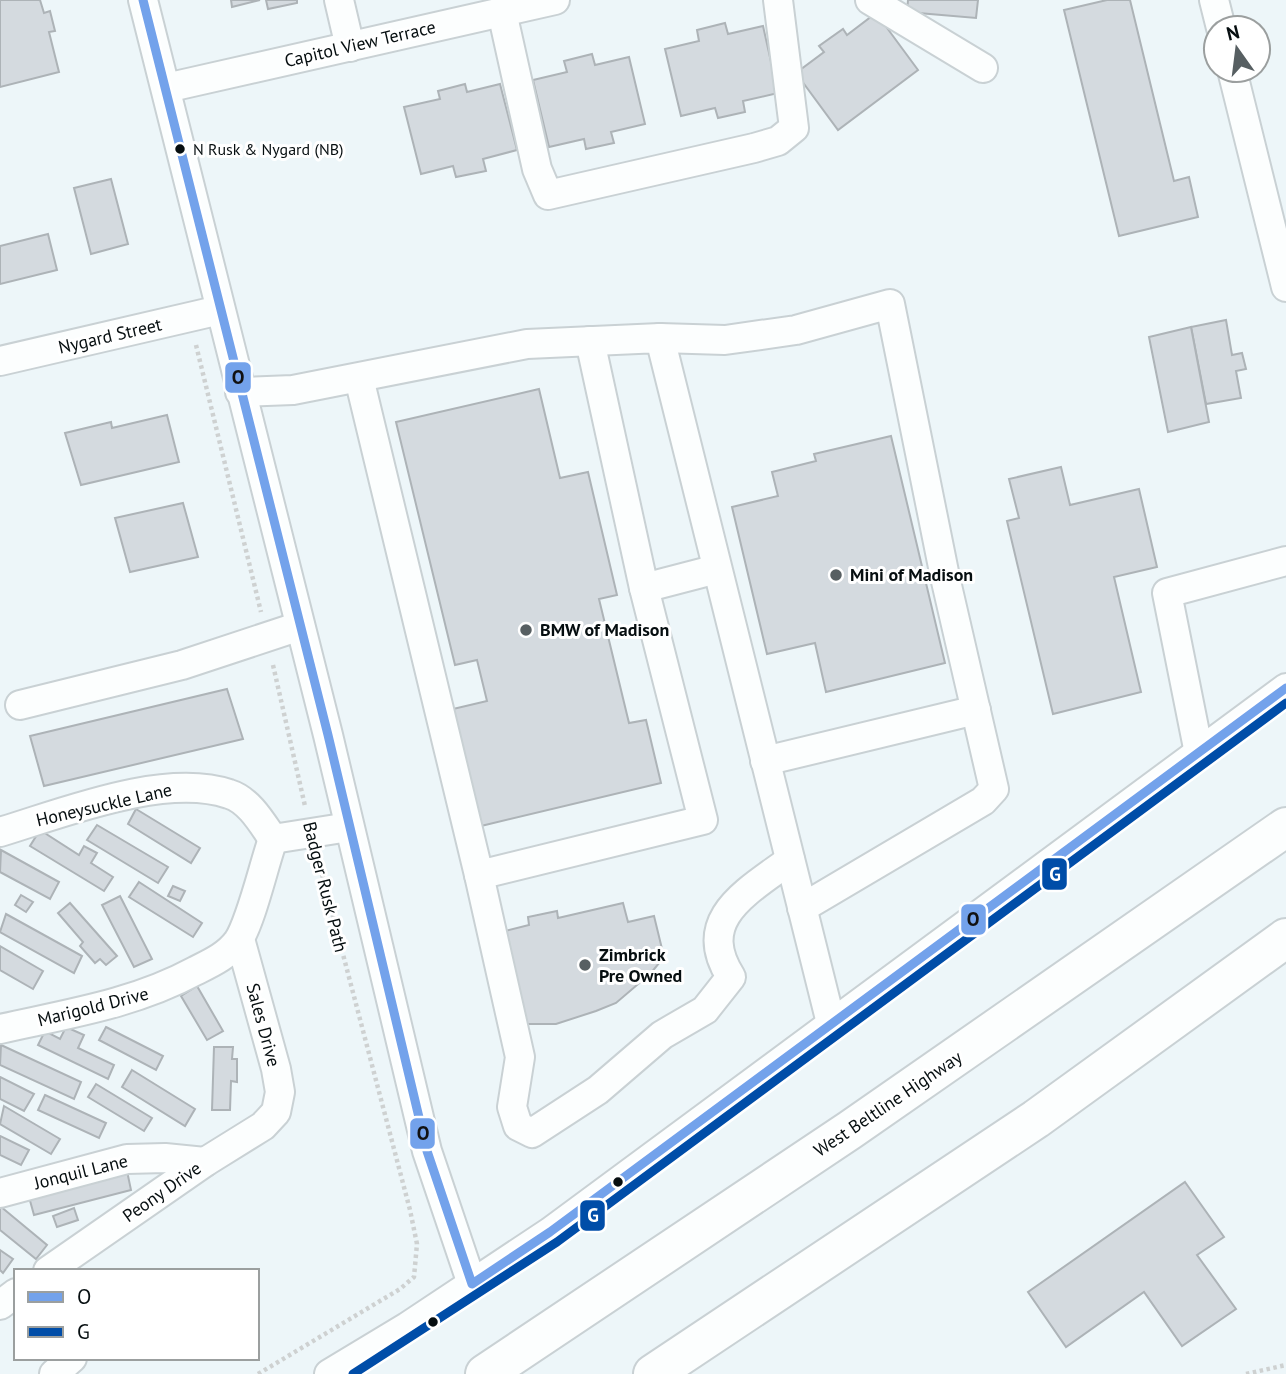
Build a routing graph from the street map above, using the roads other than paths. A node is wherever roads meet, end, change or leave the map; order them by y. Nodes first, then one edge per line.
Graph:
1 (143, 0) edge
2 (339, 0) edge
3 (555, 0) edge
4 (778, 0) edge
5 (870, 0) edge
6 (502, 12) junction
7 (350, 47) junction
8 (982, 68) dead end
9 (1235, 84) edge
10 (166, 88) junction
11 (1286, 287) edge
12 (220, 310) junction
13 (660, 338) junction
14 (590, 341) junction
15 (0, 361) edge
16 (359, 378) junction
17 (240, 392) junction
18 (1286, 561) edge
19 (717, 569) junction
20 (645, 587) junction
21 (300, 626) junction
22 (1286, 688) edge
23 (20, 705) dead end
24 (976, 710) junction
25 (1199, 753) junction
26 (765, 761) junction
27 (1286, 818) edge
28 (349, 827) junction
29 (1286, 827) edge
30 (0, 832) edge
31 (273, 839) junction
32 (790, 860) junction
33 (479, 875) junction
34 (1210, 882) junction
35 (802, 908) junction
36 (1286, 938) edge
37 (240, 939) junction
38 (1286, 971) edge
39 (831, 1023) junction
40 (0, 1029) edge
41 (276, 1112) joint
42 (1036, 1119) junction
43 (205, 1162) junction
44 (0, 1193) edge
45 (51, 1269) edge
46 (472, 1284) junction
47 (70, 1360) edge
48 (54, 1374) edge
49 (329, 1374) edge
50 (485, 1374) edge
51 (653, 1374) edge

1 - 10 street
2 - 7 street
3 - 6 street, Capitol View Terrace
4 - 6 street
5 - 8 street
6 - 7 street, Capitol View Terrace
7 - 10 street, Capitol View Terrace
9 - 11 street
10 - 12 street
12 - 15 street, Nygard Street
12 - 17 street
13 - 14 street
13 - 19 street
13 - 24 street
14 - 16 street
14 - 20 street
16 - 17 street
16 - 33 street
17 - 21 street
18 - 25 street
19 - 20 street
19 - 26 street
20 - 33 street
21 - 23 street
21 - 28 street
22 - 25 street
24 - 26 street
24 - 35 street
25 - 39 street
26 - 32 street
27 - 34 highway
28 - 31 street
28 - 46 street
29 - 34 highway, West Beltline Highway
30 - 31 street, Honeysuckle Lane
31 - 37 street
32 - 33 street
32 - 35 street
34 - 50 highway, West Beltline Highway
35 - 39 street
36 - 42 highway
37 - 40 street, Marigold Drive
37 - 41 street, Sales Drive
38 - 42 highway
39 - 46 street
41 - 43 street, Peony Drive
42 - 51 highway
43 - 44 street, Jonquil Lane
43 - 45 street, Peony Drive
46 - 49 street
47 - 48 street

